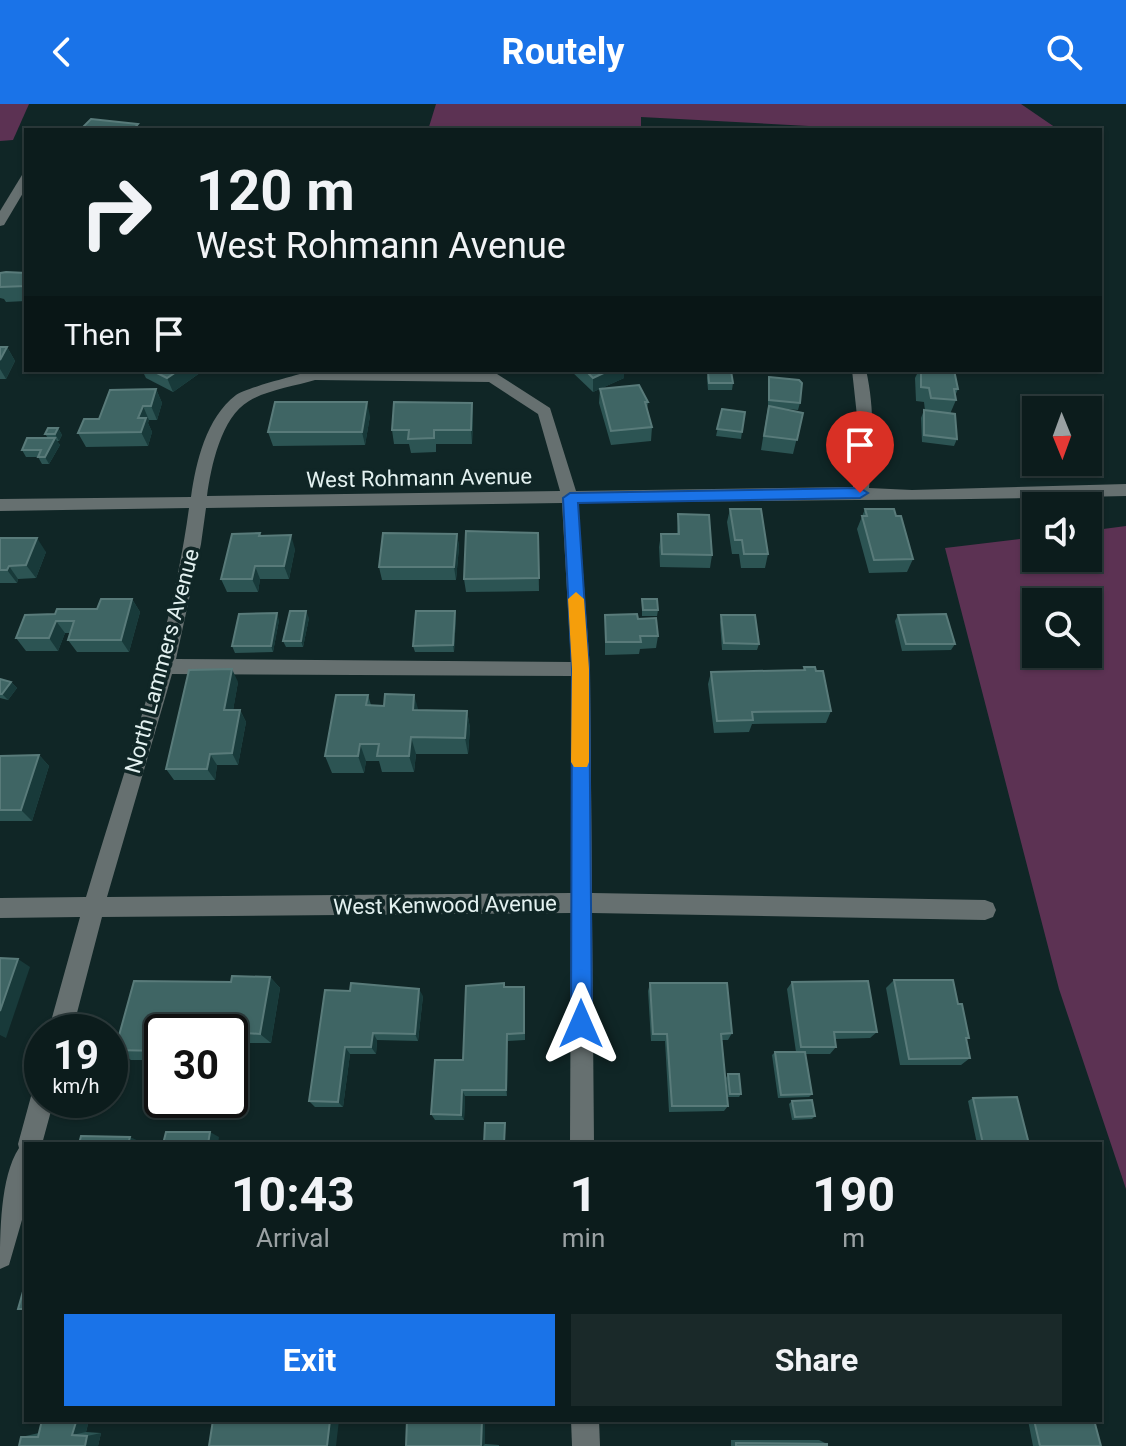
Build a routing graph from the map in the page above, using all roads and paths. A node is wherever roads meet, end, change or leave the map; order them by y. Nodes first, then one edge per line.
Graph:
1 (24, 181) edge
2 (0, 222) edge
3 (860, 372) edge
4 (1126, 490) edge
5 (860, 493) junction
6 (570, 498) junction
7 (198, 503) junction
8 (0, 505) edge
9 (165, 666) junction
10 (581, 669) junction
11 (580, 903) junction
12 (0, 908) edge
13 (93, 909) junction
14 (985, 910) dead end
15 (65, 1014) edge
16 (37, 1118) edge
17 (31, 1142) edge
18 (582, 1142) edge
19 (24, 1166) edge
20 (0, 1256) edge
21 (585, 1422) edge
22 (586, 1446) edge

1 - 2 street
3 - 5 street
4 - 5 street, West Rohmann Avenue
5 - 6 street, West Rohmann Avenue
6 - 7 street, West Rohmann Avenue
6 - 7 street, North Lammers Avenue
6 - 10 street, North Lammers Avenue
7 - 8 street, West Rohmann Avenue
7 - 9 street, North Lammers Avenue
9 - 10 street
9 - 13 street, North Lammers Avenue
10 - 11 street, North Lammers Avenue
11 - 13 street, West Kenwood Avenue
11 - 14 street, West Kenwood Avenue
11 - 18 street, North Lammers Avenue
12 - 13 street, West Kenwood Avenue
13 - 15 street, North Lammers Avenue
16 - 17 street
19 - 20 street
21 - 22 street

